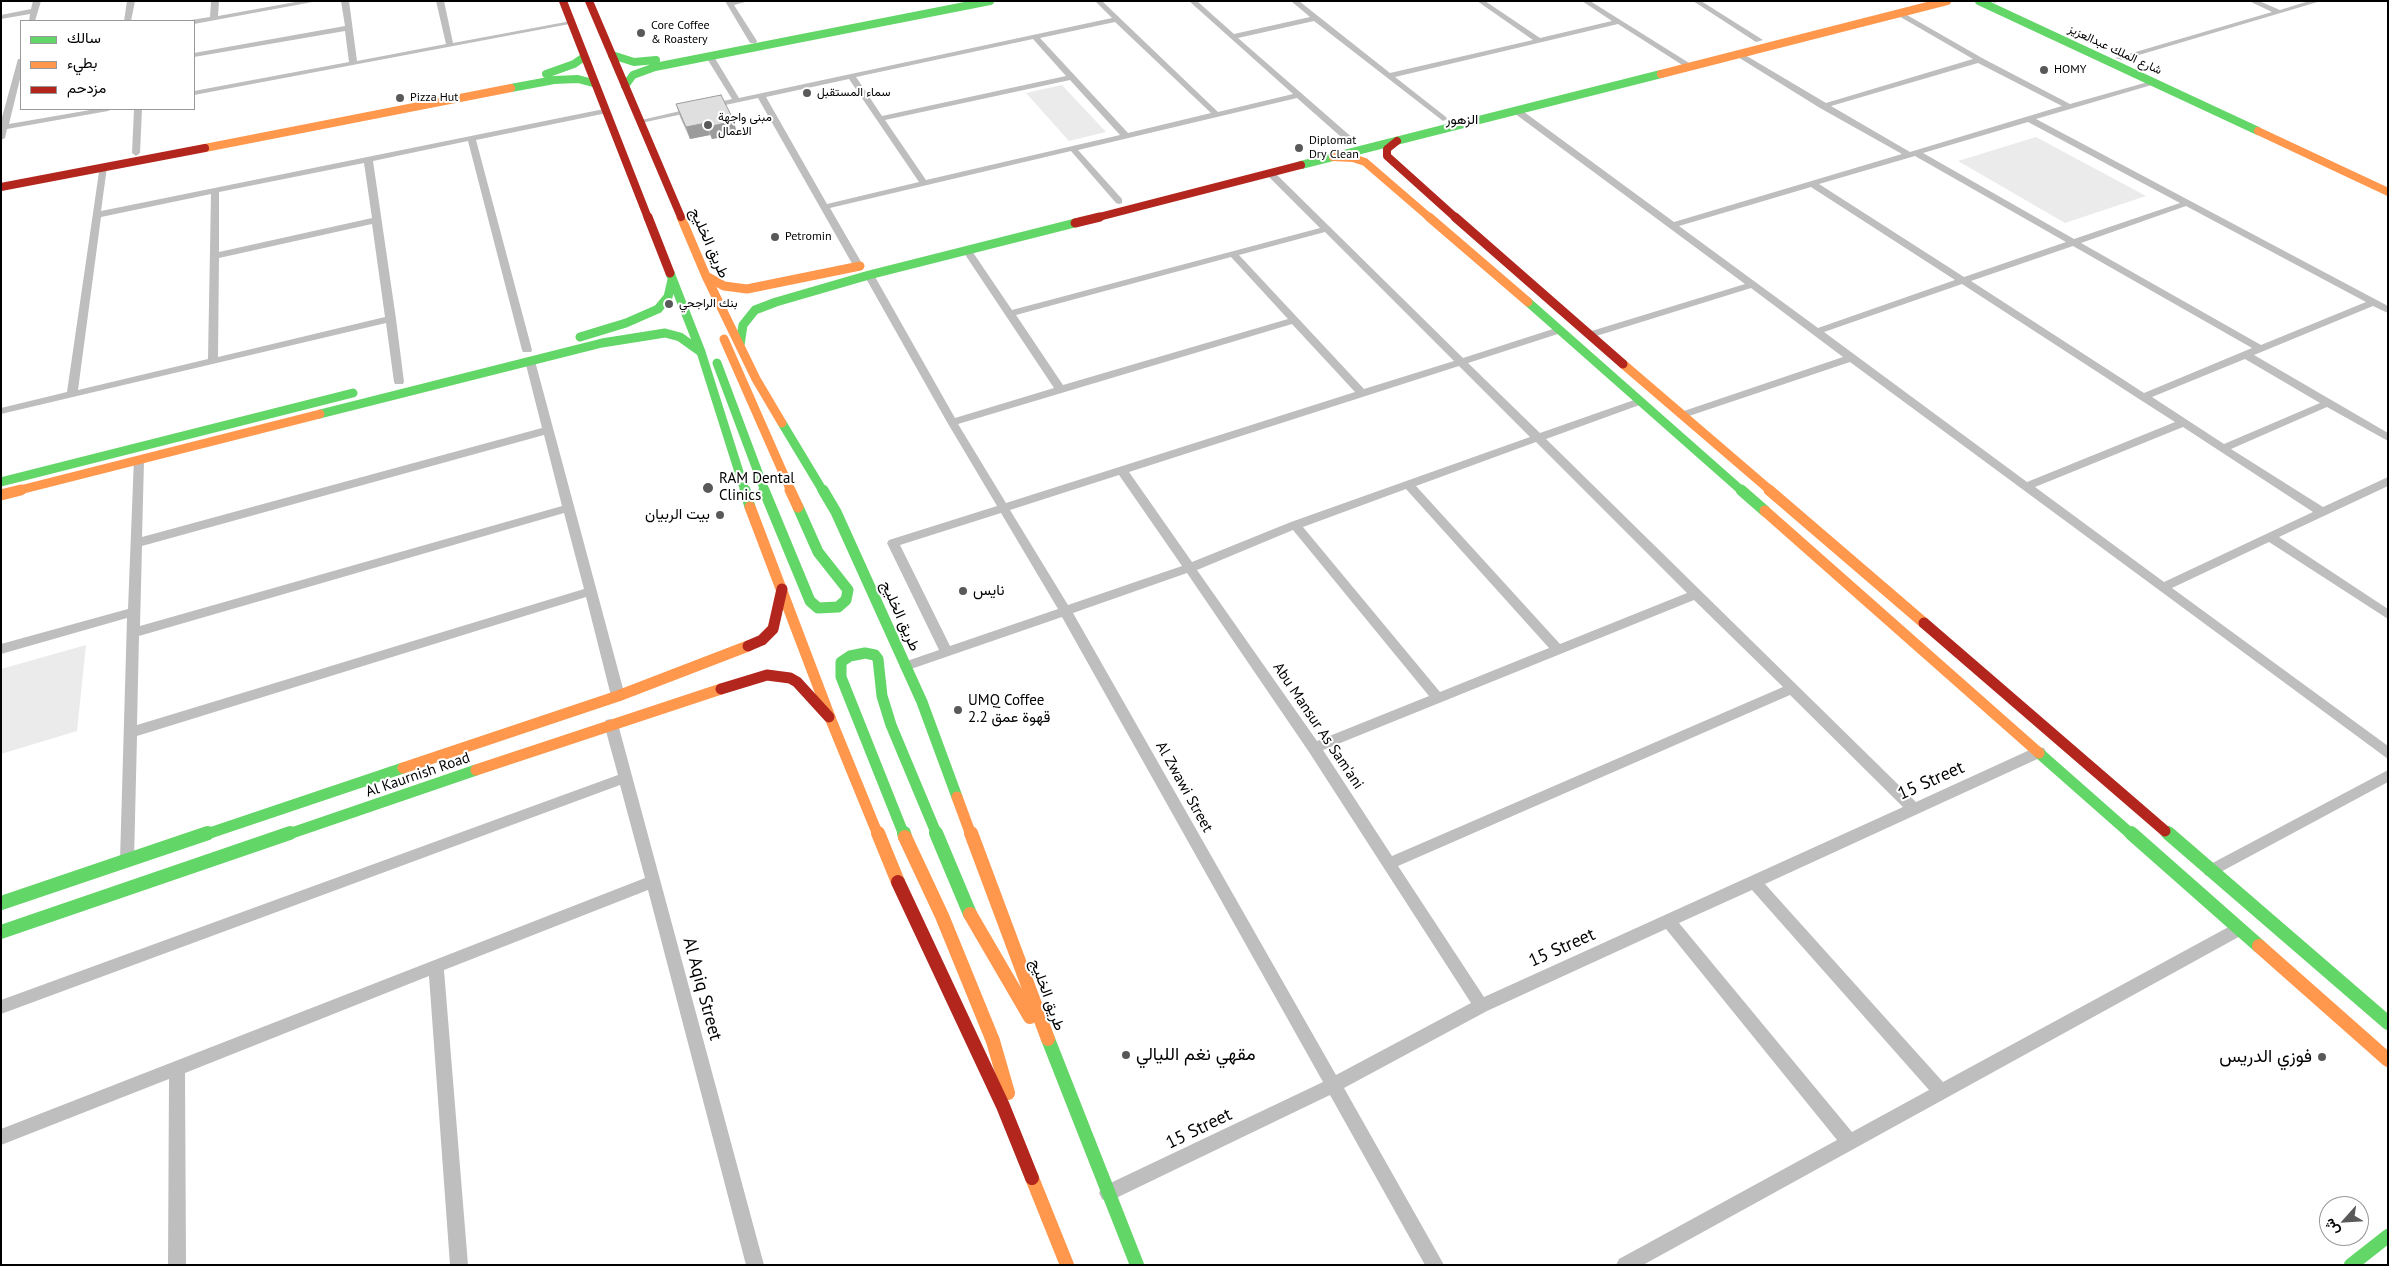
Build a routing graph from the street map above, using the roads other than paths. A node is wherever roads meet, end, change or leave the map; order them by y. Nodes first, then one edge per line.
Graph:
1 (37, 1) edge
2 (131, 1) edge
3 (215, 1) edge
4 (315, 1) edge
5 (345, 1) edge
6 (440, 1) edge
7 (563, 1) edge
8 (589, 1) edge
9 (746, 1) edge
10 (956, 1) edge
11 (990, 1) edge
12 (1098, 1) edge
13 (1192, 1) edge
14 (1294, 1) edge
15 (1480, 1) edge
16 (1585, 1) edge
17 (1696, 1) edge
18 (1913, 1) edge
19 (1947, 1) edge
20 (1979, 1) edge
21 (1995, 1) edge
22 (2252, 1) edge
23 (2318, 1) edge
24 (729, 3) edge
25 (34, 11) junction
26 (2279, 12) junction
27 (1900, 13) junction
28 (1, 16) edge
29 (1316, 18) junction
30 (214, 19) junction
31 (1117, 19) junction
32 (32, 20) edge
33 (128, 20) edge
34 (195, 22) edge
35 (1618, 22) junction
36 (571, 23) junction
37 (348, 28) junction
38 (1034, 36) junction
39 (1232, 37) junction
40 (1538, 40) junction
41 (1759, 40) junction
42 (753, 41) junction
43 (450, 45) junction
44 (1737, 54) junction
45 (612, 55) junction
46 (195, 56) edge
47 (584, 57) junction
48 (692, 57) junction
49 (710, 57) junction
50 (2119, 58) junction
51 (1680, 60) junction
52 (1980, 60) junction
53 (352, 63) junction
54 (1690, 66) junction
55 (20, 70) edge
56 (850, 75) junction
57 (1071, 76) junction
58 (1388, 76) junction
59 (2152, 82) junction
60 (593, 83) junction
61 (625, 86) junction
62 (18, 87) edge
63 (195, 93) edge
64 (760, 94) junction
65 (1298, 95) junction
66 (736, 100) junction
67 (1823, 106) junction
68 (2068, 107) junction
69 (102, 110) edge
70 (138, 110) edge
71 (1517, 110) junction
72 (604, 111) junction
73 (1216, 114) junction
74 (880, 119) junction
75 (1443, 119) junction
76 (2029, 119) junction
77 (2253, 120) junction
78 (640, 121) junction
79 (2240, 124) junction
80 (3, 128) edge
81 (1126, 136) junction
82 (1, 138) edge
83 (471, 138) junction
84 (1396, 141) junction
85 (1352, 142) junction
86 (1073, 149) junction
87 (1322, 150) junction
88 (136, 153) junction
89 (1913, 154) junction
90 (1333, 157) junction
91 (368, 160) junction
92 (1391, 162) junction
93 (1371, 166) junction
94 (103, 168) junction
95 (1270, 173) junction
96 (2379, 175) dead end
97 (1, 179) edge
98 (924, 183) junction
99 (1813, 184) junction
100 (2388, 184) edge
101 (1, 187) edge
102 (215, 191) junction
103 (2388, 192) edge
104 (2388, 199) edge
105 (1119, 201) junction
106 (2187, 203) junction
107 (824, 207) junction
108 (96, 215) junction
109 (377, 220) junction
110 (1671, 226) junction
111 (1326, 229) junction
112 (2074, 242) junction
113 (967, 250) junction
114 (1233, 254) junction
115 (214, 256) junction
116 (859, 266) junction
117 (869, 275) junction
118 (706, 276) junction
119 (672, 280) junction
120 (1963, 281) junction
121 (1751, 285) junction
122 (768, 286) junction
123 (716, 294) junction
124 (776, 302) junction
125 (2374, 302) junction
126 (2388, 310) edge
127 (1009, 314) junction
128 (391, 319) junction
129 (1294, 320) junction
130 (626, 323) junction
131 (690, 325) junction
132 (1560, 330) junction
133 (1815, 332) junction
134 (1590, 335) junction
135 (632, 338) junction
136 (740, 345) junction
137 (2261, 348) junction
138 (701, 352) junction
139 (525, 354) junction
140 (2246, 355) junction
141 (1850, 358) junction
142 (213, 361) junction
143 (1460, 362) junction
144 (399, 382) dead end
145 (1061, 390) junction
146 (361, 391) dead end
147 (1362, 393) junction
148 (72, 394) junction
149 (2143, 397) junction
150 (1641, 401) junction
151 (2328, 403) junction
152 (1, 411) edge
153 (1682, 415) junction
154 (952, 422) junction
155 (2183, 423) junction
156 (548, 430) junction
157 (2388, 438) edge
158 (1538, 439) junction
159 (2223, 448) junction
160 (138, 461) junction
161 (1121, 469) junction
162 (2388, 481) edge
163 (1, 482) edge
164 (1409, 485) junction
165 (2025, 487) junction
166 (1, 495) edge
167 (568, 508) junction
168 (1002, 508) junction
169 (2322, 512) junction
170 (1295, 525) junction
171 (2270, 537) junction
172 (136, 543) junction
173 (1189, 568) junction
174 (2162, 588) junction
175 (782, 589) junction
176 (590, 591) junction
177 (1696, 594) junction
178 (1065, 610) junction
179 (134, 612) junction
180 (2388, 615) edge
181 (133, 633) junction
182 (1, 649) edge
183 (1558, 650) junction
184 (946, 651) junction
185 (906, 666) junction
186 (1792, 689) junction
187 (618, 696) junction
188 (1438, 698) junction
189 (831, 720) junction
190 (611, 724) junction
191 (130, 733) junction
192 (1314, 748) junction
193 (2039, 752) junction
194 (2388, 754) edge
195 (496, 764) junction
196 (2388, 775) edge
197 (626, 778) junction
198 (1914, 809) junction
199 (127, 860) junction
200 (1390, 863) junction
201 (2210, 870) junction
202 (653, 881) junction
203 (1754, 882) junction
204 (1, 902) edge
205 (1668, 921) junction
206 (2239, 929) junction
207 (1, 932) edge
208 (436, 966) junction
209 (1481, 1006) junction
210 (1, 1008) edge
211 (2388, 1023) edge
212 (2388, 1060) edge
213 (1056, 1061) junction
214 (177, 1068) junction
215 (1333, 1085) junction
216 (1941, 1092) junction
217 (1, 1137) edge
218 (1849, 1142) junction
219 (1035, 1185) junction
220 (1108, 1193) junction
221 (2388, 1236) edge
222 (2388, 1242) edge
223 (2372, 1249) junction
224 (177, 1265) edge
225 (459, 1265) edge
226 (755, 1265) edge
227 (1067, 1265) edge
228 (1136, 1265) edge
229 (1435, 1265) edge
230 (1625, 1265) edge
231 (2351, 1265) edge

1 - 25 street
2 - 33 street
3 - 30 street
4 - 30 street
5 - 37 street
6 - 43 street
7 - 36 street
8 - 45 street, طريق الخليج
9 - 24 street
10 - 42 street
11 - 49 street
12 - 31 street
13 - 39 street
14 - 29 street
15 - 40 street
16 - 35 street
17 - 41 street
18 - 41 street
19 - 27 street
20 - 59 street, شارع الملك عبدالعزيز
21 - 50 street, شارع الملك عبدالعزيز
22 - 26 street
23 - 26 street
24 - 42 street
25 - 28 street
25 - 32 street
26 - 50 street
27 - 44 street
27 - 52 street
29 - 39 street
29 - 58 street
30 - 34 street
31 - 38 street
31 - 73 street
35 - 40 street
35 - 51 street
36 - 43 street
36 - 47 street
37 - 46 street
37 - 53 street
38 - 56 street
38 - 57 street
39 - 65 street
40 - 58 street
41 - 51 street
42 - 48 street
43 - 53 street
44 - 54 street
44 - 67 street
45 - 48 street
45 - 61 street, طريق الخليج
47 - 60 street
47 - 88 street
48 - 49 street
48 - 61 street
49 - 66 street
50 - 77 street, شارع الملك عبدالعزيز
51 - 54 street
51 - 75 street
52 - 67 street
52 - 68 street
53 - 63 street
54 - 71 street
55 - 62 street
56 - 64 street
56 - 74 street
57 - 74 street
57 - 81 street
58 - 75 street
59 - 68 street
59 - 79 street, شارع الملك عبدالعزيز
60 - 72 street
60 - 94 street
61 - 78 street, طريق الخليج
62 - 80 street
64 - 66 street
64 - 107 street
65 - 73 street
65 - 85 street
66 - 78 street
67 - 89 street
68 - 76 street
69 - 80 street
70 - 88 street
71 - 84 street
71 - 110 street
72 - 83 street
72 - 119 street
73 - 81 street
74 - 98 street
75 - 85 street
76 - 89 street
76 - 106 street
77 - 96 street, شارع الملك عبدالعزيز
77 - 100 street, شارع الملك عبدالعزيز
78 - 118 street, طريق الخليج
79 - 103 street, شارع الملك عبدالعزيز
79 - 104 street, شارع الملك عبدالعزيز
80 - 82 street
81 - 86 street
83 - 91 street
83 - 139 street
84 - 90 street
84 - 92 street
85 - 87 street
86 - 98 street
86 - 105 street
87 - 95 street
87 - 105 street
88 - 97 street
88 - 101 street
89 - 99 street
89 - 112 street
90 - 93 street
90 - 95 street
91 - 102 street
91 - 109 street
92 - 93 street
92 - 134 street
93 - 132 street
94 - 101 street
94 - 108 street
95 - 111 street
95 - 113 street
98 - 107 street
99 - 110 street
99 - 120 street
102 - 108 street
102 - 115 street
105 - 116 street
106 - 112 street
106 - 125 street
107 - 116 street
108 - 148 street
109 - 115 street
109 - 128 street
110 - 121 street
111 - 114 street
111 - 143 street
112 - 120 street
112 - 137 street
113 - 117 street
113 - 127 street
114 - 127 street
114 - 129 street
115 - 142 street
116 - 122 street
117 - 124 street
117 - 154 street, Al Zwawi Street
118 - 122 street
118 - 123 street, طريق الخليج
119 - 130 street
119 - 131 street
120 - 133 street
120 - 149 street
121 - 133 street
121 - 134 street
122 - 124 street
123 - 131 street
123 - 136 street, طريق الخليج
124 - 136 street
125 - 126 street
125 - 137 street
127 - 145 street
128 - 142 street
128 - 144 street
129 - 145 street
129 - 147 street
130 - 135 street
130 - 139 street
131 - 138 street
132 - 143 street
132 - 150 street
133 - 141 street
134 - 153 street
135 - 138 street
135 - 139 street
136 - 185 street, طريق الخليج
137 - 140 street
138 - 175 street
139 - 156 street
139 - 160 street
140 - 149 street
140 - 151 street
141 - 153 street
141 - 165 street
142 - 148 street
143 - 147 street
143 - 158 street
145 - 154 street
146 - 163 street
147 - 161 street
148 - 152 street
149 - 155 street
150 - 158 street
150 - 193 street
151 - 157 street
151 - 159 street
153 - 201 street
154 - 168 street, Al Zwawi Street
155 - 159 street
155 - 165 street
156 - 167 street
156 - 172 street
158 - 164 street
158 - 177 street
159 - 169 street
160 - 166 street
160 - 172 street
161 - 168 street
161 - 173 street, Abu Mansur As Sam'ani
162 - 169 street
164 - 170 street
164 - 183 street
165 - 174 street
167 - 176 street
167 - 181 street
168 - 178 street, Al Zwawi Street
168 - 184 street
169 - 171 street
170 - 173 street
170 - 188 street
171 - 174 street
171 - 180 street
172 - 179 street
173 - 178 street
173 - 192 street, Abu Mansur As Sam'ani
174 - 194 street
175 - 187 street, Al Kaurnish Road
175 - 189 street
176 - 187 street
176 - 191 street
177 - 183 street
177 - 186 street
178 - 184 street
178 - 215 street, Al Zwawi Street
179 - 181 street
179 - 182 street
181 - 191 street
183 - 188 street
184 - 185 street
185 - 213 street, طريق الخليج
186 - 198 street
186 - 200 street
187 - 195 street
187 - 199 street, Al Kaurnish Road
188 - 192 street
189 - 190 street, Al Kaurnish Road
189 - 219 street
190 - 195 street, Al Kaurnish Road
190 - 197 street, Al Aqiq Street
191 - 199 street
192 - 200 street, Abu Mansur As Sam'ani
193 - 198 street, 15 Street
193 - 206 street
195 - 207 street, Al Kaurnish Road
196 - 201 street
197 - 202 street, Al Aqiq Street
197 - 210 street
198 - 203 street, 15 Street
199 - 204 street, Al Kaurnish Road
200 - 209 street, Abu Mansur As Sam'ani
201 - 211 street
202 - 208 street
202 - 226 street, Al Aqiq Street
203 - 205 street, 15 Street
203 - 216 street
205 - 209 street, 15 Street
205 - 218 street
206 - 212 street
206 - 216 street
208 - 214 street
208 - 225 street
209 - 215 street, 15 Street
213 - 219 street
213 - 220 street, طريق الخليج
214 - 217 street
214 - 224 street
215 - 220 street, 15 Street
215 - 229 street, Al Zwawi Street
216 - 218 street
218 - 230 street
219 - 227 street
220 - 228 street, طريق الخليج
221 - 223 street
222 - 223 street
223 - 231 street

